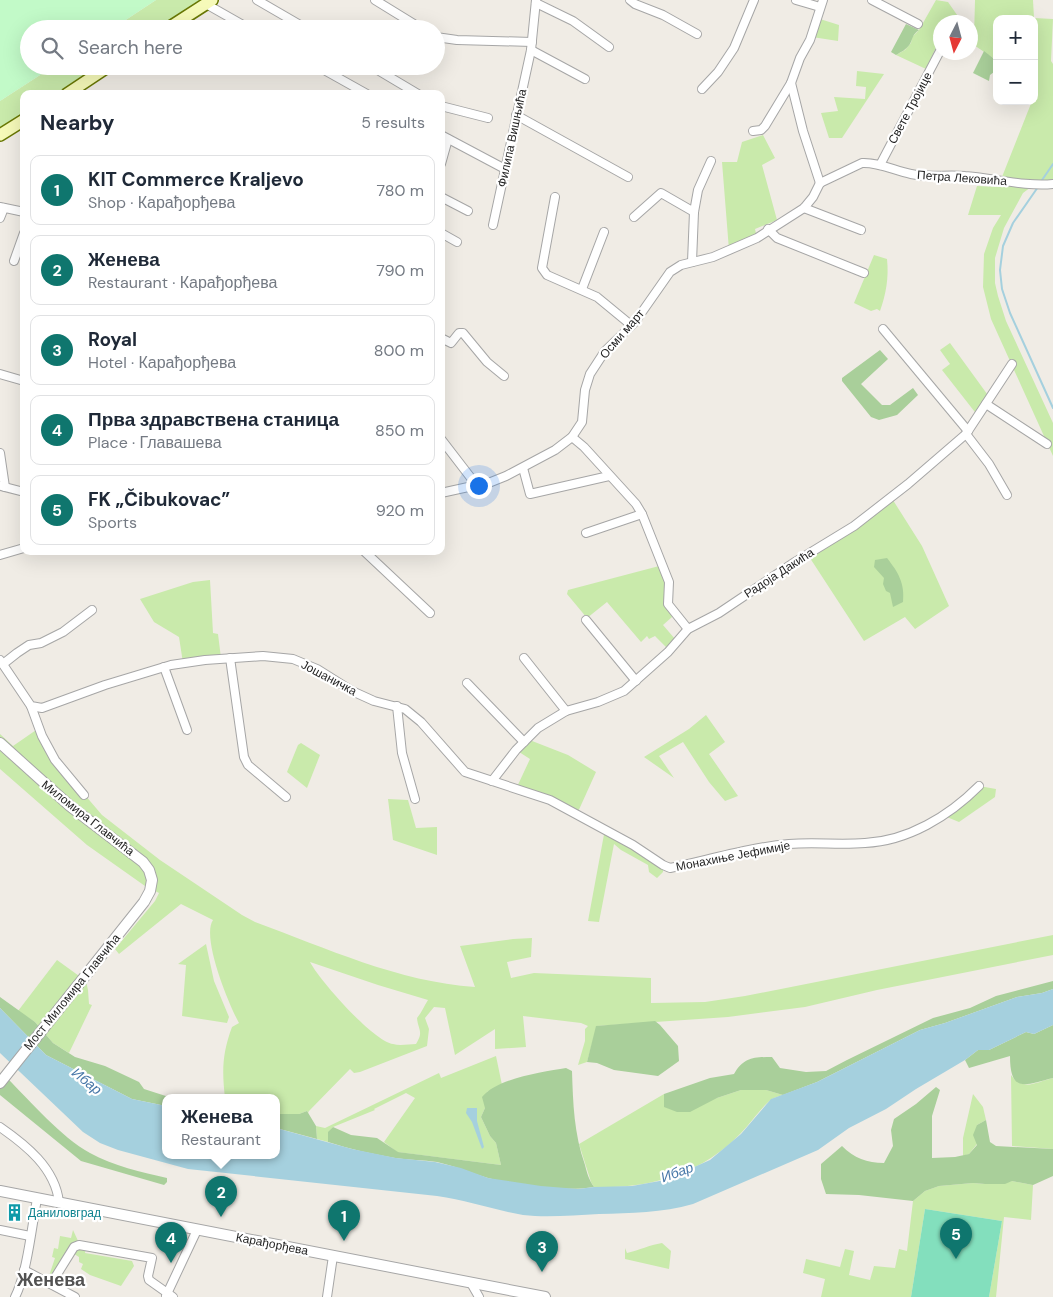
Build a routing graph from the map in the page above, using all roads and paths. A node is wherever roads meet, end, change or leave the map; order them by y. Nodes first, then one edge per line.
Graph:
1 (257, 0) edge
2 (375, 0) edge
3 (630, 0) edge
4 (754, 0) edge
5 (796, 0) edge
6 (872, 0) edge
7 (536, 1) edge
8 (209, 2) edge
9 (822, 4) edge
10 (181, 20) edge
11 (236, 20) edge
12 (291, 20) edge
13 (407, 20) edge
14 (918, 24) dead end
15 (697, 34) dead end
16 (445, 38) edge
17 (531, 46) junction
18 (609, 47) dead end
19 (935, 60) edge
20 (96, 75) edge
21 (333, 75) edge
22 (386, 75) edge
23 (585, 79) dead end
24 (791, 83) junction
25 (73, 90) edge
26 (360, 90) edge
27 (411, 90) edge
28 (702, 90) dead end
29 (445, 107) edge
30 (516, 115) junction
31 (488, 118) dead end
32 (20, 122) edge
33 (753, 131) dead end
34 (0, 135) edge
35 (445, 137) edge
36 (711, 161) dead end
37 (880, 165) junction
38 (505, 169) junction
39 (628, 177) dead end
40 (820, 183) junction
41 (1051, 185) edge
42 (555, 197) dead end
43 (445, 199) edge
44 (2, 208) edge
45 (804, 208) junction
46 (20, 211) edge
47 (468, 211) dead end
48 (694, 212) junction
49 (634, 217) dead end
50 (0, 218) edge
51 (493, 225) dead end
52 (768, 229) junction
53 (861, 230) dead end
54 (604, 232) dead end
55 (445, 235) edge
56 (457, 242) dead end
57 (20, 244) edge
58 (14, 261) dead end
59 (692, 262) junction
60 (864, 273) dead end
61 (582, 289) junction
62 (631, 325) junction
63 (883, 329) dead end
64 (445, 340) edge
65 (1012, 364) dead end
66 (0, 374) edge
67 (504, 376) dead end
68 (20, 381) edge
69 (986, 404) junction
70 (967, 433) junction
71 (572, 437) junction
72 (445, 444) edge
73 (1047, 444) dead end
74 (0, 453) edge
75 (522, 468) junction
76 (610, 476) junction
77 (474, 485) junction
78 (2, 486) edge
79 (20, 491) edge
80 (445, 493) edge
81 (1007, 496) dead end
82 (642, 514) junction
83 (586, 533) dead end
84 (20, 549) edge
85 (0, 554) edge
86 (368, 555) edge
87 (92, 610) dead end
88 (430, 613) dead end
89 (586, 620) dead end
90 (688, 629) junction
91 (230, 658) junction
92 (524, 658) dead end
93 (2, 662) edge
94 (164, 667) junction
95 (636, 681) junction
96 (467, 683) dead end
97 (32, 706) junction
98 (397, 706) junction
99 (566, 711) junction
100 (187, 730) dead end
101 (524, 742) junction
102 (0, 743) edge
103 (492, 781) junction
104 (979, 786) dead end
105 (84, 795) dead end
106 (286, 797) dead end
107 (414, 799) dead end
108 (144, 902) joint
109 (0, 1083) edge
110 (0, 1127) edge
111 (0, 1191) edge
112 (37, 1198) junction
113 (59, 1202) junction
114 (0, 1230) edge
115 (198, 1230) junction
116 (30, 1236) junction
117 (332, 1256) junction
118 (24, 1270) junction
119 (471, 1283) junction
120 (51, 1284) junction
121 (516, 1292) junction
122 (169, 1296) edge
123 (15, 1297) edge
124 (76, 1297) edge
125 (327, 1297) edge
126 (480, 1297) edge
127 (507, 1297) edge
128 (545, 1297) edge

1 - 12 street
2 - 13 street
3 - 15 street
4 - 28 street
5 - 9 street
6 - 14 street
7 - 17 street, Филипа Вишњића
7 - 18 street
8 - 10 main road
8 - 11 street
9 - 24 street
16 - 17 street
17 - 23 street
17 - 30 street, Филипа Вишњића
19 - 37 street, Свете Тројице
20 - 25 main road
21 - 26 street
22 - 27 street
24 - 33 street
24 - 40 street
29 - 31 street
30 - 38 street, Филипа Вишњића
30 - 39 street
32 - 34 main road
35 - 38 street
36 - 48 street
37 - 40 street, Петра Лековића
37 - 41 street, Петра Лековића
38 - 51 street, Филипа Вишњића
40 - 45 street, Осми март
42 - 61 street
43 - 47 street
44 - 46 street
44 - 50 street
45 - 52 street, Осми март
45 - 53 street
48 - 49 street
48 - 59 street
52 - 59 street, Осми март
52 - 60 street
54 - 61 street
55 - 56 street
57 - 58 street
59 - 62 street, Осми март
61 - 62 street
62 - 71 street, Осми март
63 - 70 street
64 - 67 street
65 - 69 street, Радоја Дакића
66 - 68 street
69 - 70 street, Радоја Дакића
69 - 73 street
70 - 81 street
70 - 90 street, Радоја Дакића
71 - 75 street, Осми март
71 - 76 street
72 - 77 street
74 - 78 street
75 - 76 street
75 - 77 street, Осми март
76 - 82 street
77 - 80 street, Осми март
78 - 79 street
82 - 83 street
82 - 90 street
84 - 85 street
86 - 88 street
87 - 93 street
89 - 95 street
90 - 95 street
91 - 94 street, Јошаничка
91 - 98 street, Јошаничка
91 - 106 street
92 - 99 street
93 - 97 street
94 - 97 street, Јошаничка
94 - 100 street
95 - 99 street
96 - 101 street
97 - 105 street
98 - 103 street, Јошаничка
98 - 107 street
99 - 101 street
101 - 103 street
102 - 108 street, Миломира Главчића
103 - 104 street, Монахиње Јефимије
108 - 109 street, Мост Миломира Главчића
110 - 113 street
111 - 112 street, Карађорђева
112 - 113 street, Карађорђева
112 - 116 street
113 - 115 street, Карађорђева
114 - 116 street
115 - 117 street, Карађорђева
115 - 122 street
116 - 118 street
117 - 119 street, Карађорђева
117 - 125 street
118 - 120 street
118 - 123 street
119 - 121 street, Карађорђева
119 - 126 street
120 - 122 street
120 - 124 street
121 - 127 street
121 - 128 street, Карађорђева

